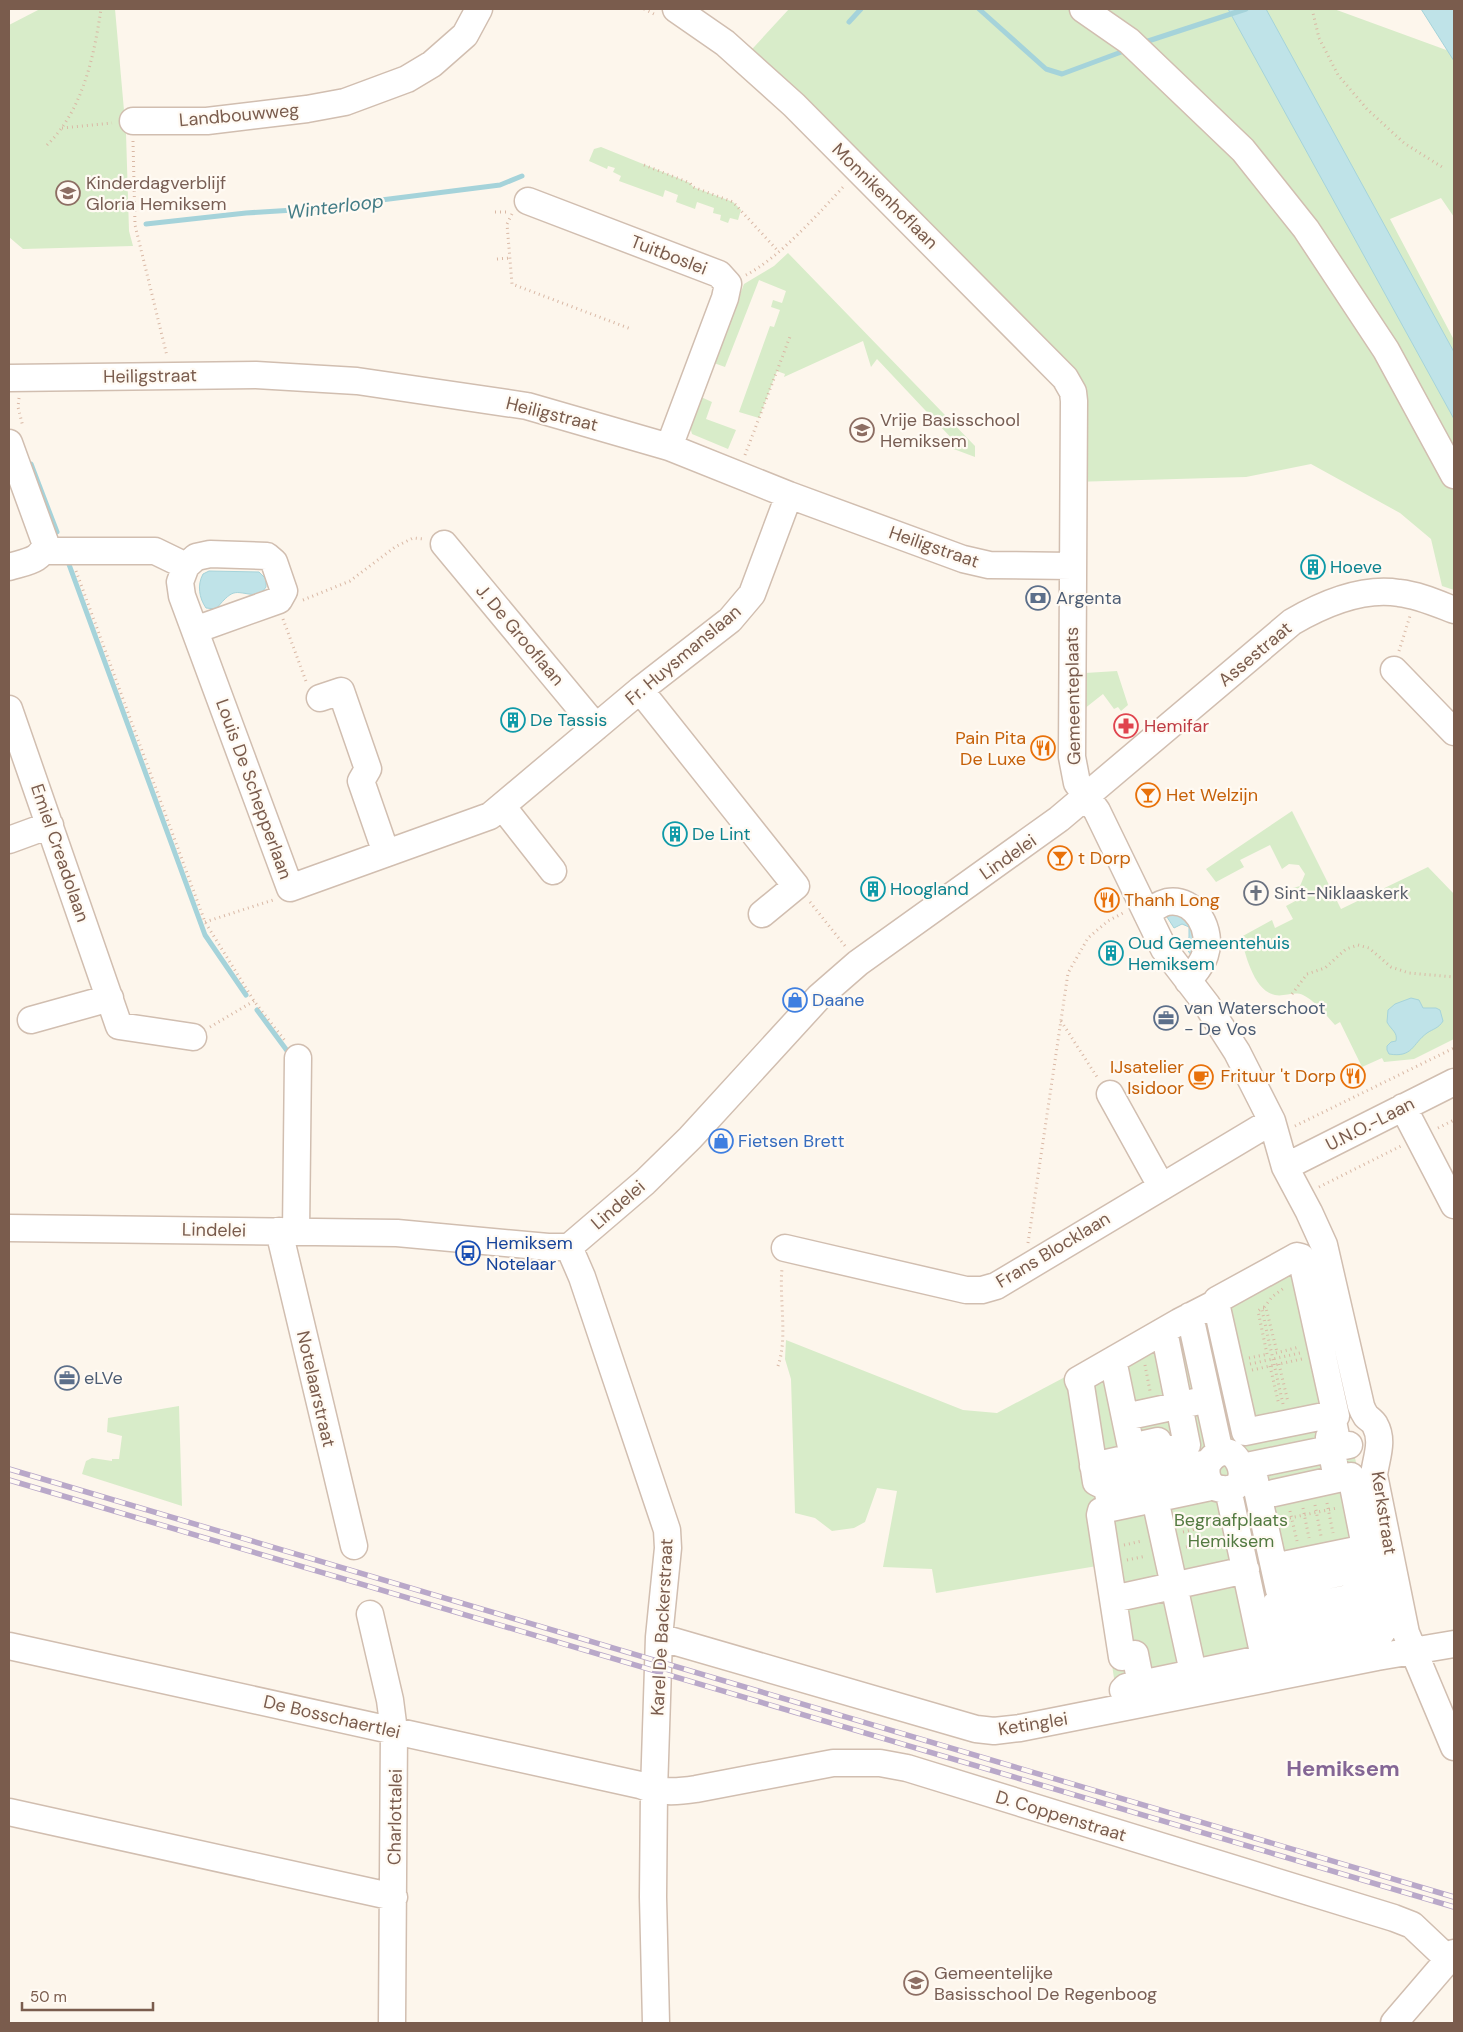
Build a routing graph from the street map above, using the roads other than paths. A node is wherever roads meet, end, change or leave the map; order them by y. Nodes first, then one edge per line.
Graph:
1 (479, 9) edge
2 (1083, 9) edge
3 (668, 13) edge
4 (133, 121) road end
5 (528, 200) dead end
6 (9, 378) edge
7 (1074, 401) joint
8 (9, 443) edge
9 (669, 447) junction
10 (1454, 475) edge
11 (789, 495) junction
12 (444, 544) road end
13 (62, 550) junction
14 (186, 566) junction
15 (1072, 566) junction
16 (9, 567) edge
17 (1454, 610) edge
18 (195, 630) junction
19 (1394, 670) road end
20 (640, 690) junction
21 (320, 698) road end
22 (9, 709) edge
23 (596, 727) junction
24 (1454, 732) edge
25 (1088, 796) junction
26 (496, 811) junction
27 (29, 833) edge
28 (386, 853) junction
29 (554, 871) dead end
30 (1144, 908) junction
31 (762, 914) dead end
32 (1188, 981) junction
33 (110, 998) junction
34 (31, 1020) dead end
35 (192, 1037) road end
36 (298, 1058) road end
37 (1454, 1082) edge
38 (1110, 1094) road end
39 (1404, 1107) junction
40 (1274, 1127) junction
41 (1286, 1167) junction
42 (1162, 1186) junction
43 (1454, 1205) edge
44 (9, 1228) edge
45 (287, 1232) junction
46 (569, 1247) junction
47 (785, 1248) road end
48 (1292, 1294) road end
49 (1216, 1303) junction
50 (1190, 1316) junction
51 (1164, 1331) junction
52 (1113, 1360) junction
53 (1208, 1400) junction
54 (1179, 1406) junction
55 (1125, 1417) junction
56 (1329, 1419) junction
57 (1185, 1435) junction
58 (1342, 1447) junction
59 (1217, 1472) junction
60 (1248, 1472) junction
61 (1100, 1474) junction
62 (1155, 1499) junction
63 (1111, 1508) junction
64 (354, 1546) dead end
65 (1307, 1567) junction
66 (1246, 1570) junction
67 (1174, 1585) junction
68 (1113, 1599) junction
69 (370, 1614) dead end
70 (659, 1637) junction
71 (1454, 1644) edge
72 (9, 1646) edge
73 (1413, 1651) junction
74 (1264, 1657) junction
75 (1193, 1672) junction
76 (394, 1731) junction
77 (1454, 1747) edge
78 (654, 1791) junction
79 (9, 1812) edge
80 (394, 1897) junction
81 (1451, 1956) edge
82 (392, 2023) edge
83 (656, 2023) edge
84 (1394, 2023) edge

1 - 4 street, Landbouwweg
2 - 10 street
3 - 7 street, Monnikenhoflaan
5 - 9 street, Tuitboslei
6 - 9 street, Heiligstraat
7 - 15 street, Gemeenteplaats
8 - 13 street
9 - 11 street, Heiligstraat
11 - 15 street, Heiligstraat
11 - 20 street, Fr. Huysmanslaan
12 - 23 street, J. De Grooflaan
13 - 14 street
13 - 16 street
14 - 18 street, Louis De Schepperlaan
14 - 18 street
15 - 25 street, Gemeenteplaats
17 - 25 street, Assestraat
18 - 28 street, Louis De Schepperlaan
19 - 24 street
20 - 23 street, Fr. Huysmanslaan
20 - 31 street
21 - 28 street
22 - 27 street, Emiel Creadolaan
23 - 26 street, Fr. Huysmanslaan
25 - 30 street, Gemeenteplaats
25 - 46 street, Lindelei
26 - 28 street, Louis De Schepperlaan
26 - 29 street
27 - 33 street, Emiel Creadolaan
30 - 32 street, Gemeenteplaats
30 - 32 street
32 - 40 street, Gemeenteplaats
33 - 34 street
33 - 35 street, Emiel Creadolaan
36 - 45 street, Notelaarstraat
37 - 39 street, U.N.O.-Laan
38 - 42 street
39 - 41 street, U.N.O.-Laan
39 - 43 street
40 - 41 street, Gemeenteplaats
40 - 42 street, Frans Blocklaan
41 - 73 street, Kerkstraat
42 - 47 street, Frans Blocklaan
44 - 45 street, Lindelei
45 - 46 street, Lindelei
45 - 64 street, Notelaarstraat
46 - 70 street, Karel De Backerstraat
48 - 56 street
49 - 50 street
49 - 56 street
49 - 56 street
50 - 51 street
50 - 53 street
51 - 52 street
51 - 54 street
52 - 55 street
52 - 61 street
53 - 54 street
53 - 59 street
54 - 55 street
54 - 57 street
55 - 57 street
56 - 58 street
57 - 61 street
58 - 60 street
58 - 65 street
59 - 60 street
59 - 61 street
59 - 62 street
59 - 66 street
60 - 65 street
61 - 63 street
62 - 63 street
62 - 67 street
63 - 68 street
65 - 65 street
65 - 74 street
66 - 67 street
66 - 74 street
67 - 68 street
67 - 75 street
68 - 75 street
69 - 76 street, Charlottalei
70 - 73 street, Ketinglei
70 - 78 street, Karel De Backerstraat
71 - 73 street, Ketinglei
72 - 76 street, De Bosschaertlei
73 - 77 street, Kerkstraat
74 - 75 street
76 - 78 street, De Bosschaertlei
76 - 80 street, Charlottalei
78 - 81 street, D. Coppenstraat
78 - 83 street, Karel De Backerstraat
79 - 80 street
80 - 82 street, Charlottalei
81 - 84 street

